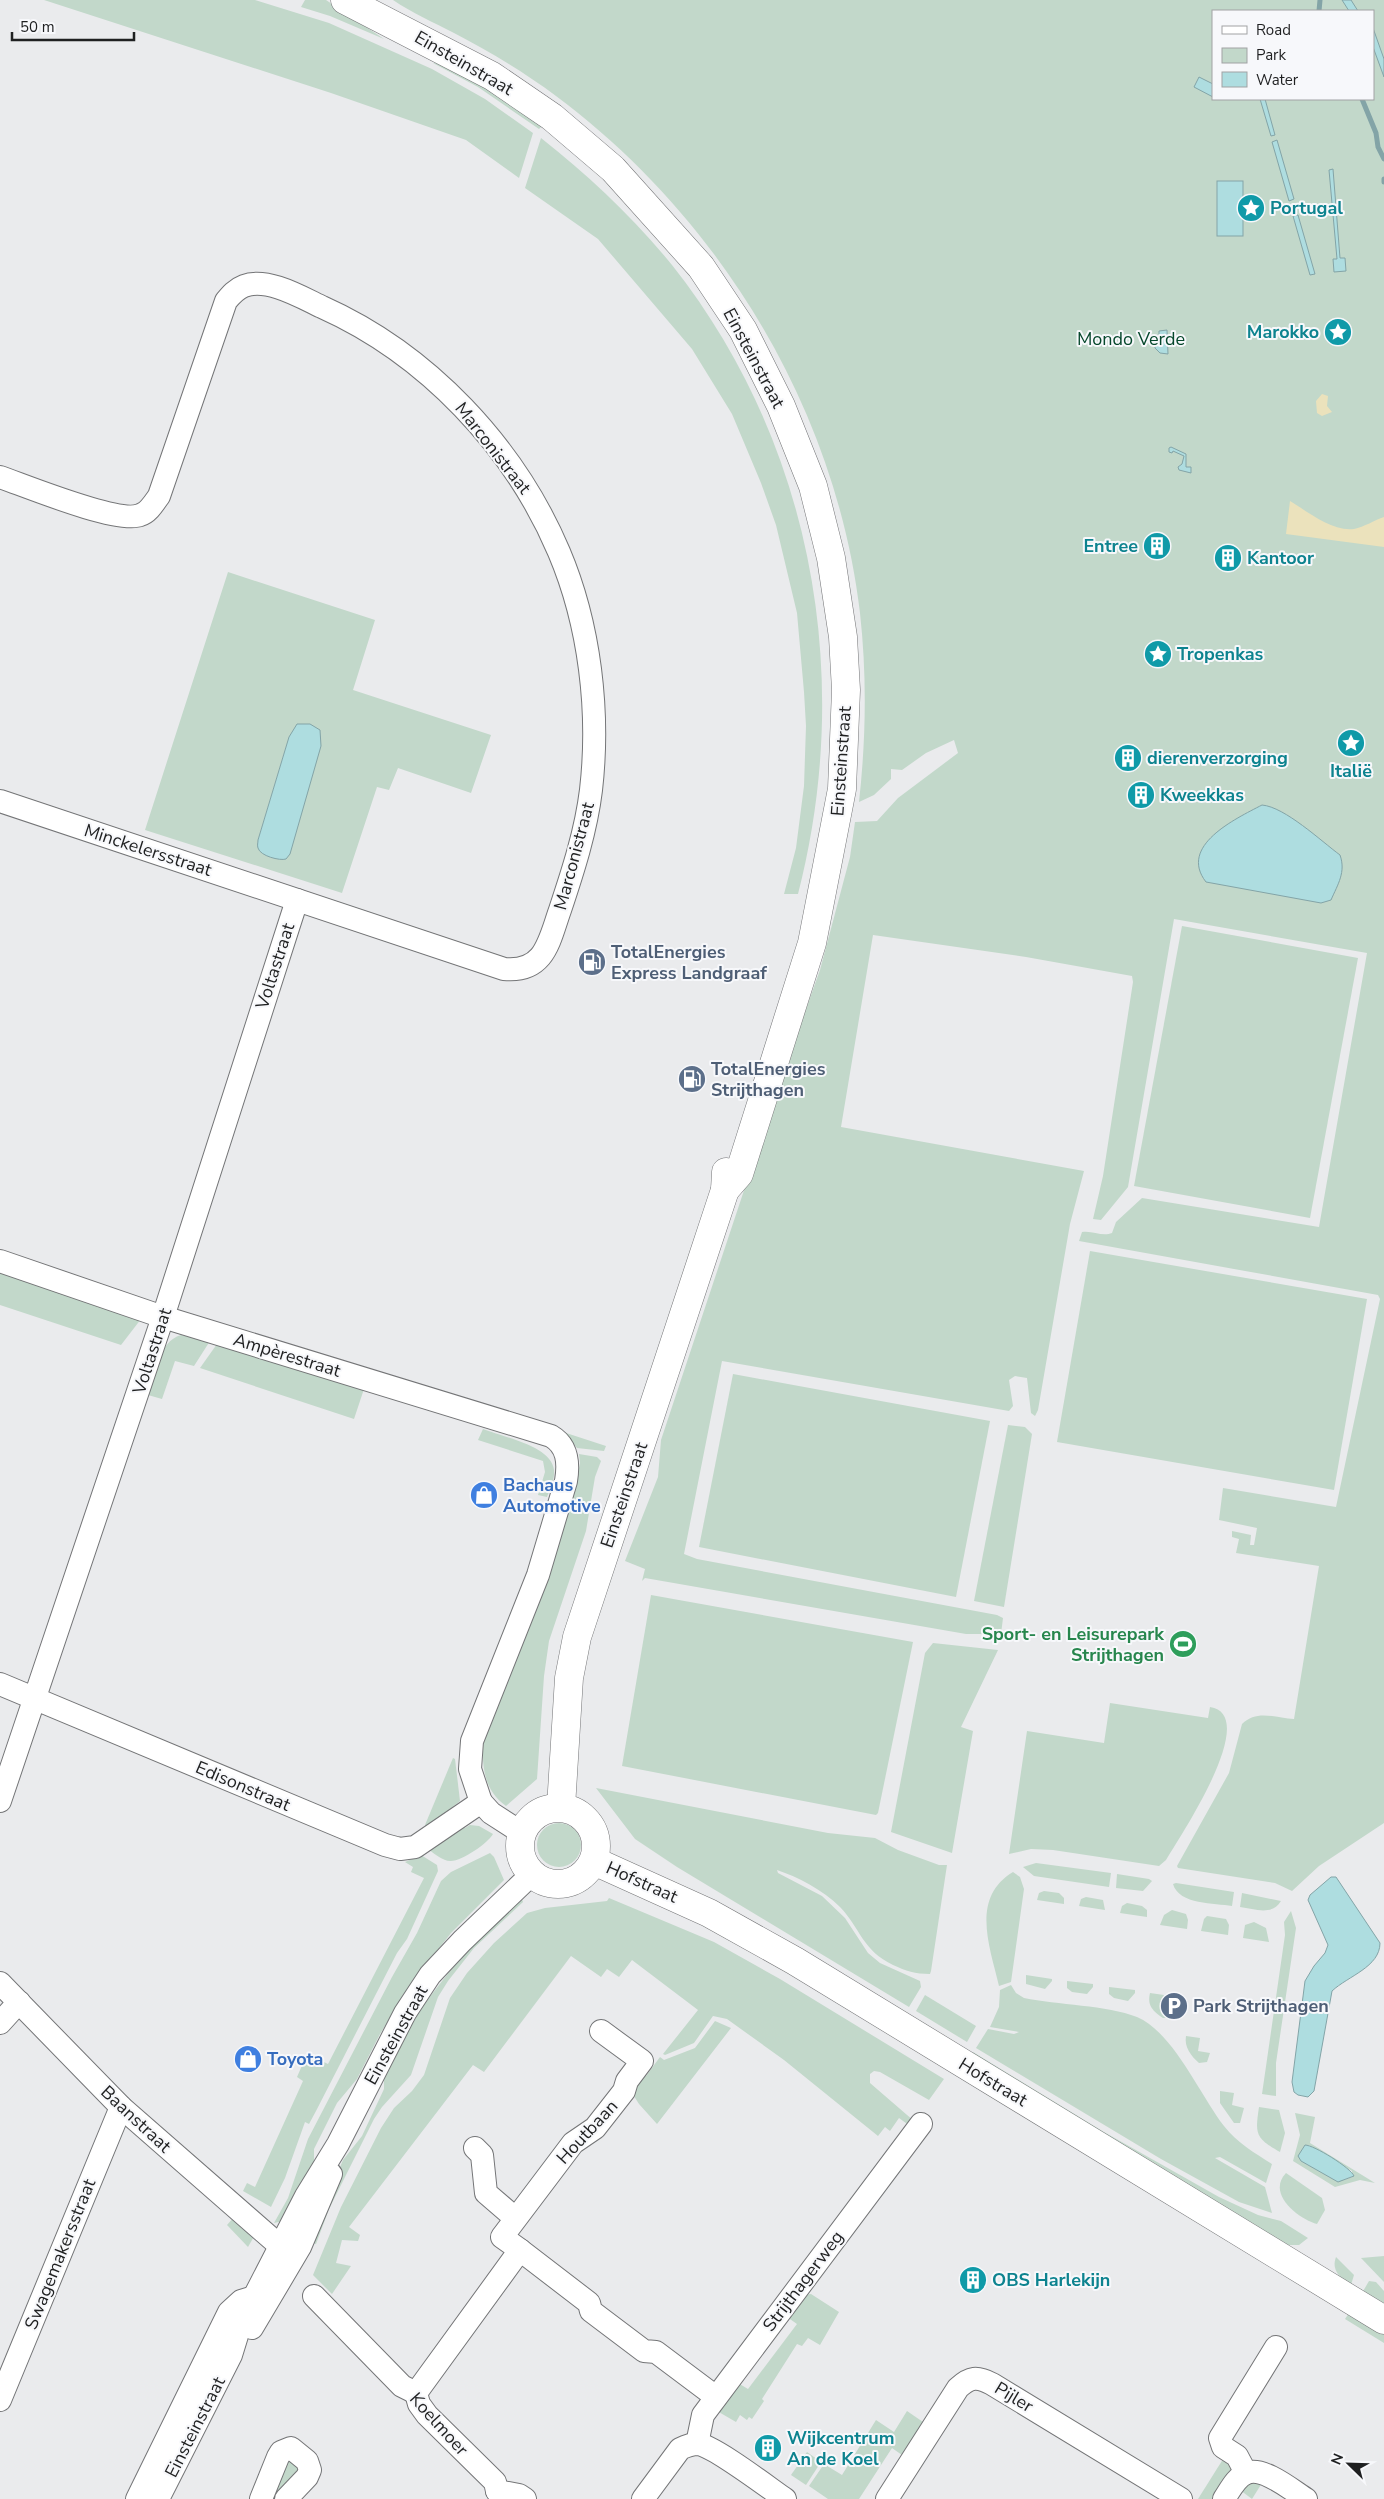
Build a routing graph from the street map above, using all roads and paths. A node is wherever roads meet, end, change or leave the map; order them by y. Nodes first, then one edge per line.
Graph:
1 (352, 1) edge
2 (0, 477) edge
3 (0, 800) edge
4 (297, 900) junction
5 (0, 1261) edge
6 (163, 1317) junction
7 (0, 1684) edge
8 (35, 1699) junction
9 (0, 1801) edge
10 (481, 1802) junction
11 (560, 1807) junction
12 (522, 1832) junction
13 (594, 1860) junction
14 (532, 1874) junction
15 (0, 1983) edge
16 (19, 2002) junction
17 (0, 2023) edge
18 (601, 2030) dead end
19 (121, 2107) junction
20 (921, 2124) dead end
21 (338, 2144) junction
22 (475, 2148) dead end
23 (515, 2218) junction
24 (280, 2246) junction
25 (520, 2250) junction
26 (314, 2296) dead end
27 (254, 2297) junction
28 (1384, 2320) edge
29 (1276, 2347) dead end
30 (231, 2355) junction
31 (416, 2393) junction
32 (716, 2397) junction
33 (0, 2400) edge
34 (697, 2444) junction
35 (1246, 2473) junction
36 (490, 2495) edge
37 (137, 2499) edge
38 (158, 2499) edge
39 (261, 2499) edge
40 (286, 2499) edge
41 (524, 2499) edge
42 (643, 2499) edge
43 (785, 2499) edge
44 (887, 2499) edge
45 (1181, 2499) edge
46 (1224, 2499) edge
47 (1306, 2499) edge

1 - 11 main road, Einsteinstraat
2 - 4 street, Marconistraat
3 - 4 street, Minckelersstraat
4 - 6 street, Voltastraat
5 - 6 street, Ampèrestraat
6 - 8 street, Voltastraat
6 - 10 street, Ampèrestraat
7 - 8 street, Edisonstraat
8 - 9 street, Voltastraat
8 - 10 street, Edisonstraat
10 - 12 street
11 - 12 main road
11 - 13 main road
12 - 14 main road
13 - 14 main road
13 - 28 main road, Hofstraat
14 - 21 street, Einsteinstraat
15 - 16 street, Baanstraat
16 - 17 street
16 - 19 street, Baanstraat
18 - 23 street, Houtbaan
19 - 24 street, Baanstraat
19 - 33 street, Swagemakersstraat
20 - 32 street, Strijthagerweg
21 - 24 street, Einsteinstraat
21 - 30 street, Einsteinstraat
22 - 23 street
23 - 25 street, Houtbaan
24 - 27 street, Einsteinstraat
25 - 31 street
25 - 32 street, Houtbaan
26 - 31 street, Koelmoer
27 - 30 street, Einsteinstraat
27 - 37 street
29 - 35 street
30 - 38 street, Einsteinstraat
31 - 36 street, Koelmoer
32 - 34 street, Strijthagerweg
34 - 42 street
34 - 43 street
35 - 46 street
35 - 47 street
36 - 41 street, Koelmoer
39 - 40 street
44 - 45 street, Pijler

